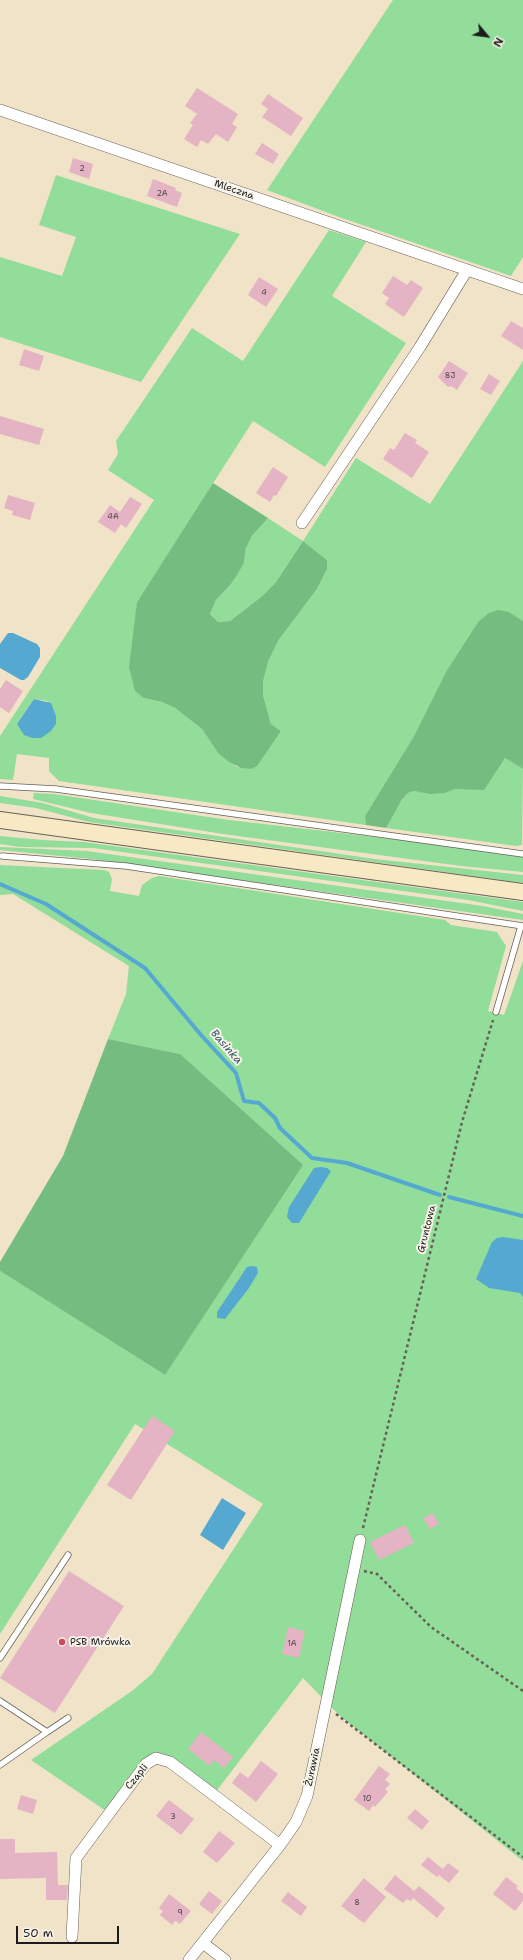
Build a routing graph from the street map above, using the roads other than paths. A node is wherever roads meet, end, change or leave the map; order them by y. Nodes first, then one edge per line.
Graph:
1 (0, 110) edge
2 (468, 270) junction
3 (523, 288) edge
4 (302, 522) dead end
5 (0, 786) edge
6 (0, 820) edge
7 (523, 854) edge
8 (2, 856) dead end
9 (523, 892) edge
10 (522, 926) edge
11 (496, 1012) road end
12 (360, 1540) road end
13 (68, 1555) dead end
14 (0, 1658) edge
15 (0, 1701) edge
16 (68, 1718) dead end
17 (47, 1732) junction
18 (0, 1765) edge
19 (280, 1845) junction
20 (72, 1937) dead end
21 (203, 1943) junction
22 (190, 1960) edge
23 (225, 1960) edge

1 - 2 street, Mleczna
2 - 3 street, Mleczna
2 - 4 street
5 - 7 lane
6 - 9 main road
8 - 10 lane
10 - 11 lane
12 - 19 street, Żurawia
13 - 14 lane
15 - 17 lane
16 - 17 lane
17 - 18 lane
19 - 20 street, Czapli
19 - 21 street, Żurawia
21 - 22 street, Żurawia
21 - 23 street

